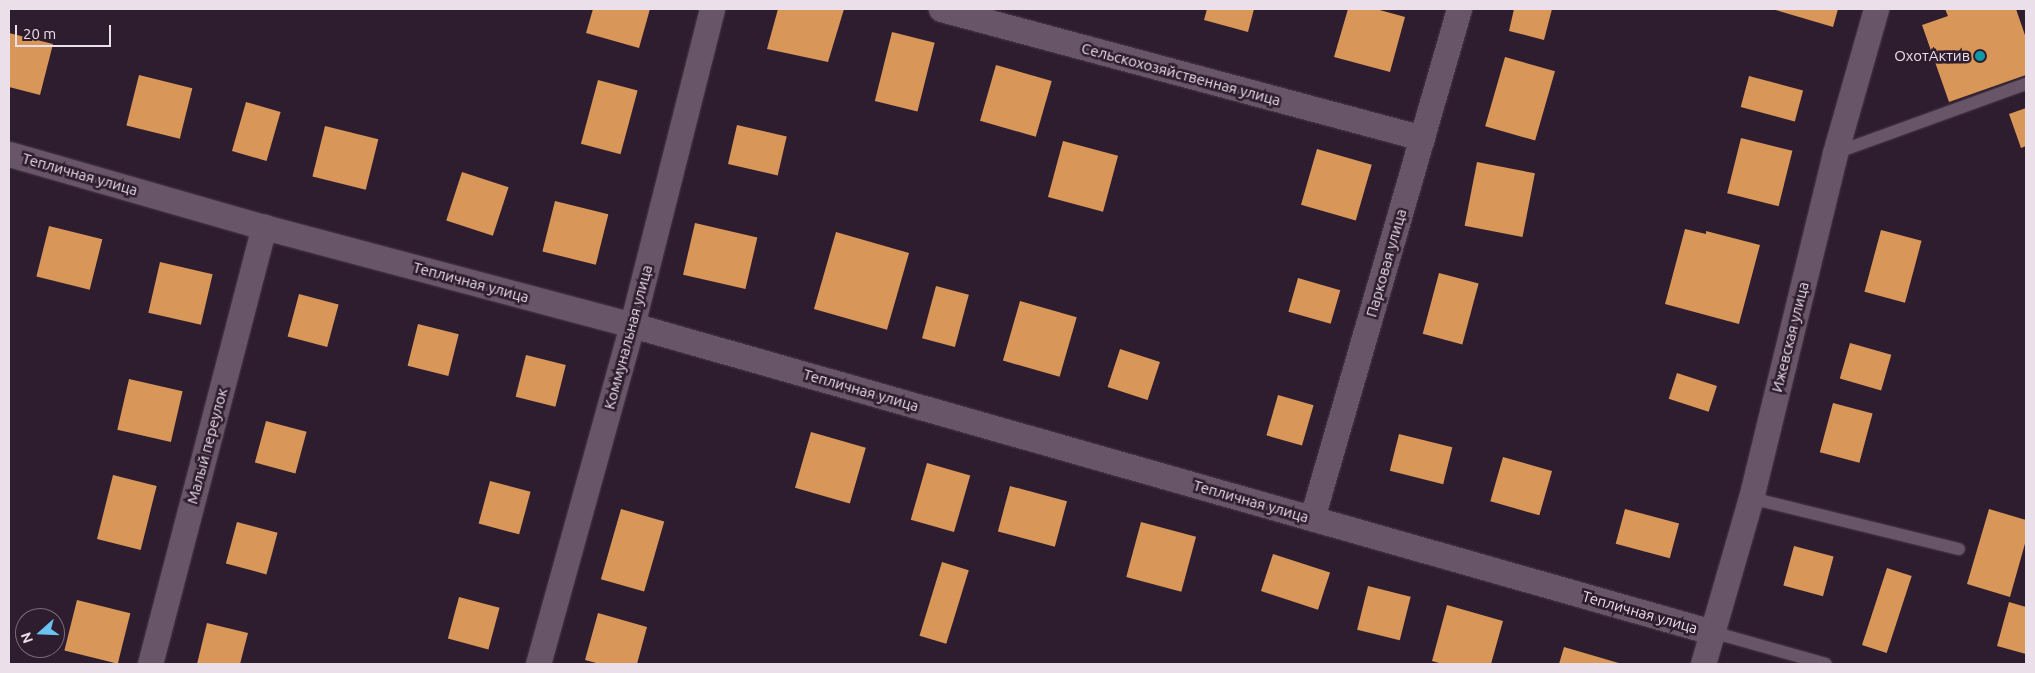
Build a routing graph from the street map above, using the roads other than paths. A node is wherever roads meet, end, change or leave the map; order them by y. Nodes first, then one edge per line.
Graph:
1 (712, 9) edge
2 (941, 9) edge
3 (1459, 9) edge
4 (1876, 9) edge
5 (2026, 84) edge
6 (1422, 138) junction
7 (1835, 153) junction
8 (9, 154) edge
9 (264, 227) junction
10 (632, 325) junction
11 (1751, 498) junction
12 (1312, 518) junction
13 (1960, 549) dead end
14 (1712, 632) junction
15 (150, 664) edge
16 (538, 664) edge
17 (1703, 664) edge
18 (1826, 664) edge

1 - 10 street, Коммунальная улица
2 - 6 street, Сельскохозяйственная улица
3 - 6 street, Парковая улица
4 - 7 street, Ижевская улица
5 - 7 lane
6 - 12 street, Парковая улица
7 - 11 street, Ижевская улица
8 - 9 street, Тепличная улица
9 - 10 street, Тепличная улица
9 - 15 street, Малый переулок
10 - 12 street, Тепличная улица
10 - 16 street, Коммунальная улица
11 - 13 lane
11 - 14 street, Ижевская улица
12 - 14 street, Тепличная улица
14 - 17 street, Ижевская улица
14 - 18 lane

